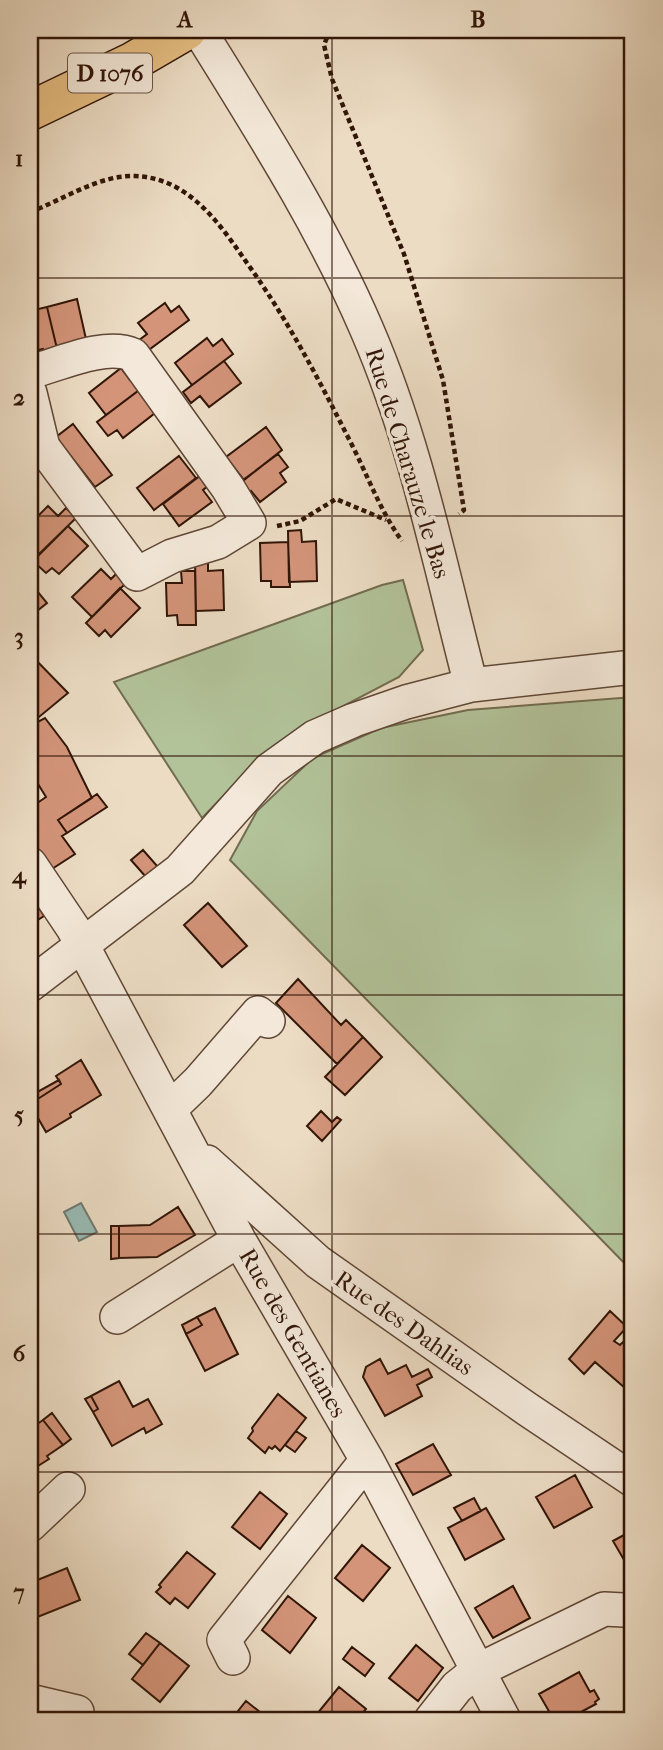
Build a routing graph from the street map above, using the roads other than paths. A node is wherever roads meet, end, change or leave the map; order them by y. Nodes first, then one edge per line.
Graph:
1 (187, 30) edge
2 (199, 30) edge
3 (30, 111) edge
4 (30, 369) edge
5 (30, 393) edge
6 (633, 667) edge
7 (471, 685) junction
8 (30, 864) edge
9 (82, 945) junction
10 (30, 985) edge
11 (268, 1021) dead end
12 (170, 1110) junction
13 (190, 1147) junction
14 (239, 1240) junction
15 (117, 1317) dead end
16 (366, 1460) junction
17 (633, 1480) edge
18 (68, 1489) dead end
19 (30, 1525) edge
20 (624, 1610) dead end
21 (233, 1658) dead end
22 (477, 1671) junction
23 (30, 1701) edge
24 (76, 1712) dead end
25 (431, 1720) edge
26 (504, 1720) edge

1 - 3 main road, D 1076
2 - 7 street, Rue de Charauze le Bas
4 - 5 street
6 - 7 street
7 - 9 street
8 - 9 street, Rue des Gentianes
9 - 10 street
9 - 12 street, Rue des Gentianes
11 - 12 street
12 - 13 street, Rue des Gentianes
13 - 14 street, Rue des Gentianes
13 - 17 street, Rue des Dahlias
14 - 15 street
14 - 16 street, Rue des Gentianes
16 - 21 street
16 - 22 street, Rue des Gentianes
18 - 19 street
20 - 22 street
22 - 25 street
22 - 26 street, Rue des Gentianes
23 - 24 street

